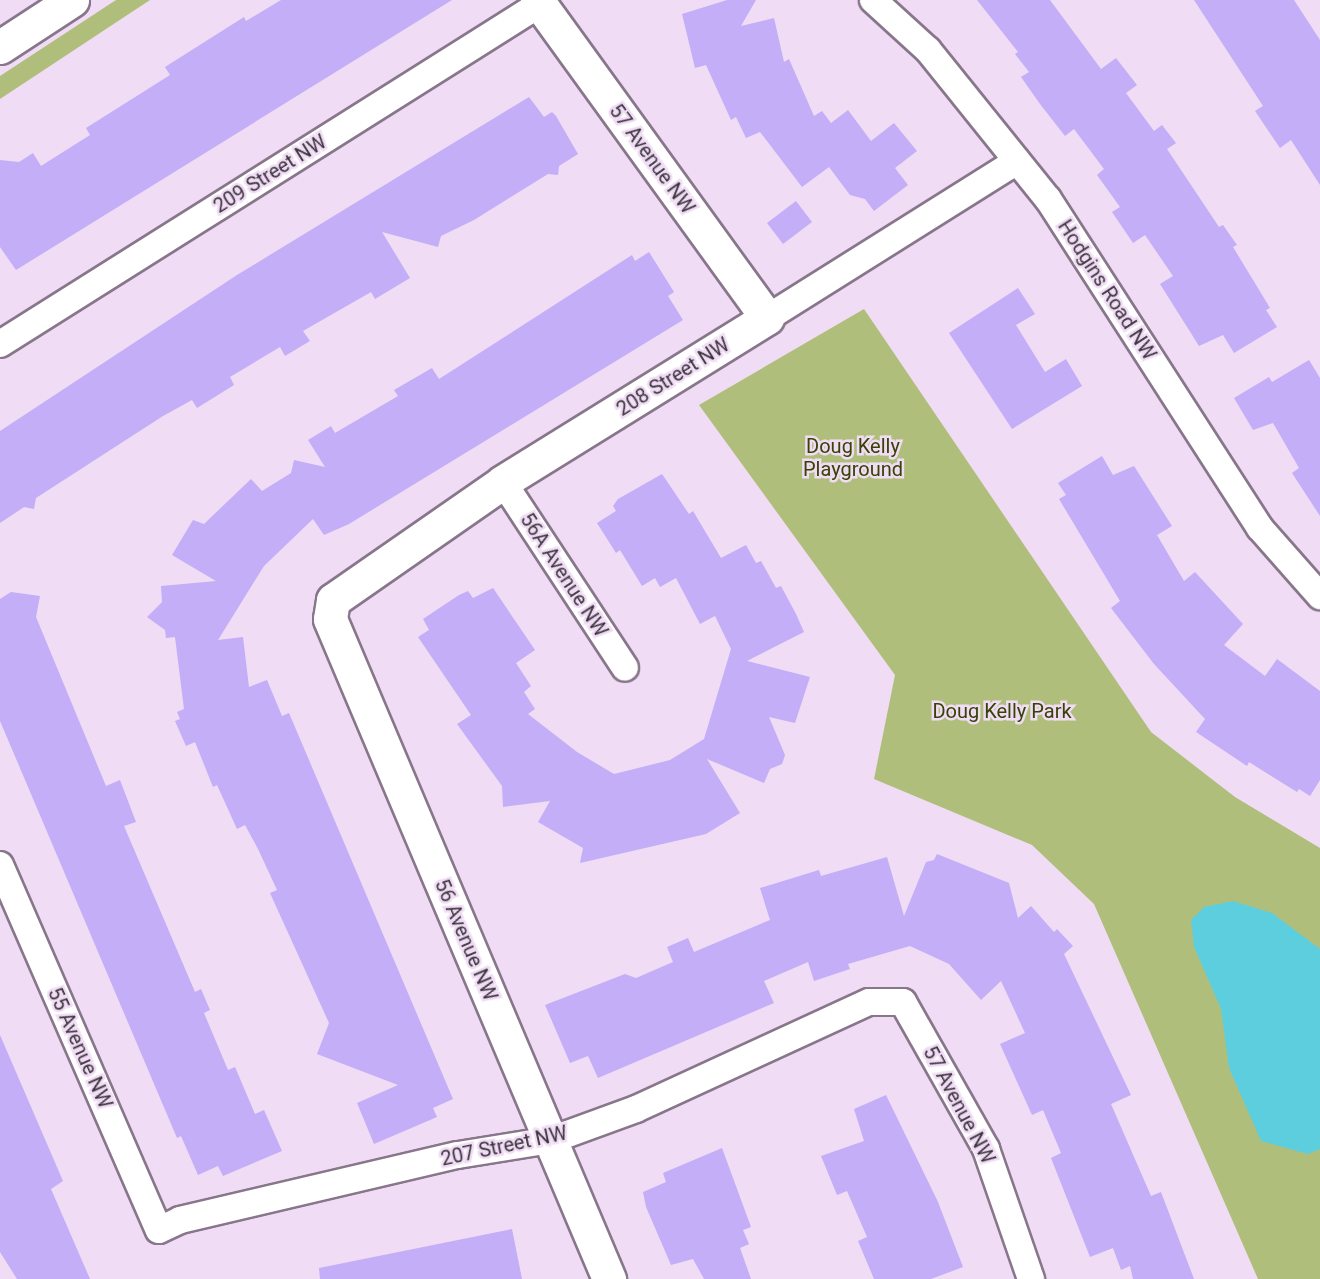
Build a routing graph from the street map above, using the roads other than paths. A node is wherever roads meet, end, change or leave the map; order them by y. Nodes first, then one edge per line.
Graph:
1 (72, 0) edge
2 (873, 0) edge
3 (538, 2) edge
4 (0, 47) edge
5 (1017, 161) junction
6 (767, 318) junction
7 (0, 344) edge
8 (503, 482) junction
9 (1320, 596) edge
10 (333, 600) joint
11 (625, 668) dead end
12 (0, 865) edge
13 (903, 1002) joint
14 (551, 1140) junction
15 (159, 1230) joint
16 (609, 1279) edge
17 (1031, 1279) edge

1 - 4 street
2 - 5 street, Hodgins Road NW
3 - 6 street, 57 Avenue NW
3 - 7 street, 209 Street NW
5 - 6 street, 208 Street NW
5 - 9 street, Hodgins Road NW
6 - 8 street, 208 Street NW
8 - 10 street, 208 Street NW
8 - 11 street, 56A Avenue NW
10 - 14 street, 56 Avenue NW
12 - 15 street, 55 Avenue NW
13 - 14 street, 207 Street NW
13 - 17 street, 57 Avenue NW
14 - 15 street, 207 Street NW
14 - 16 street, 56 Avenue NW

